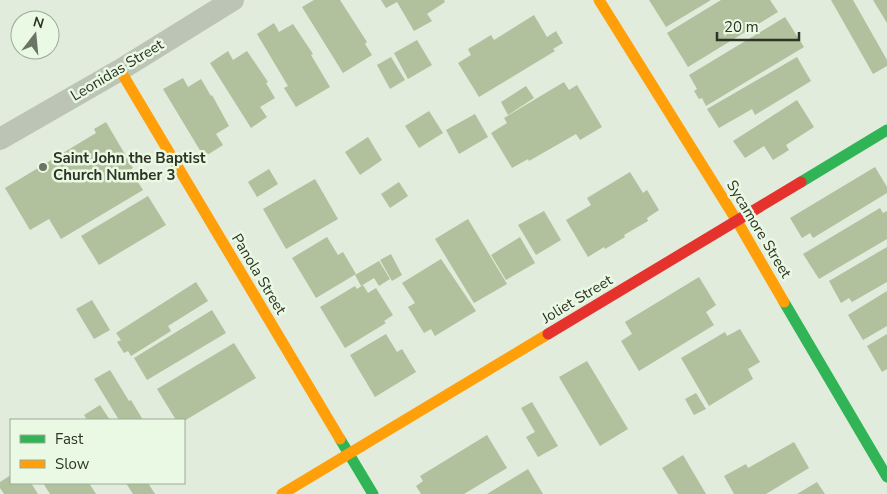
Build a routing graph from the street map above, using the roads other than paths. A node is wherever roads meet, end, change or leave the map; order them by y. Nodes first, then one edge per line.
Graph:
1 (233, 0) edge
2 (600, 0) edge
3 (120, 70) junction
4 (887, 130) edge
5 (0, 139) edge
6 (737, 221) junction
7 (349, 454) junction
8 (887, 477) edge
9 (282, 494) edge
10 (373, 494) edge

1 - 3 street, Leonidas Street
2 - 6 street, Sycamore Street
3 - 5 street, Leonidas Street
3 - 7 street, Panola Street
4 - 6 street, Joliet Street
6 - 7 street, Joliet Street
6 - 8 street, Sycamore Street
7 - 9 street, Joliet Street
7 - 10 street, Panola Street

